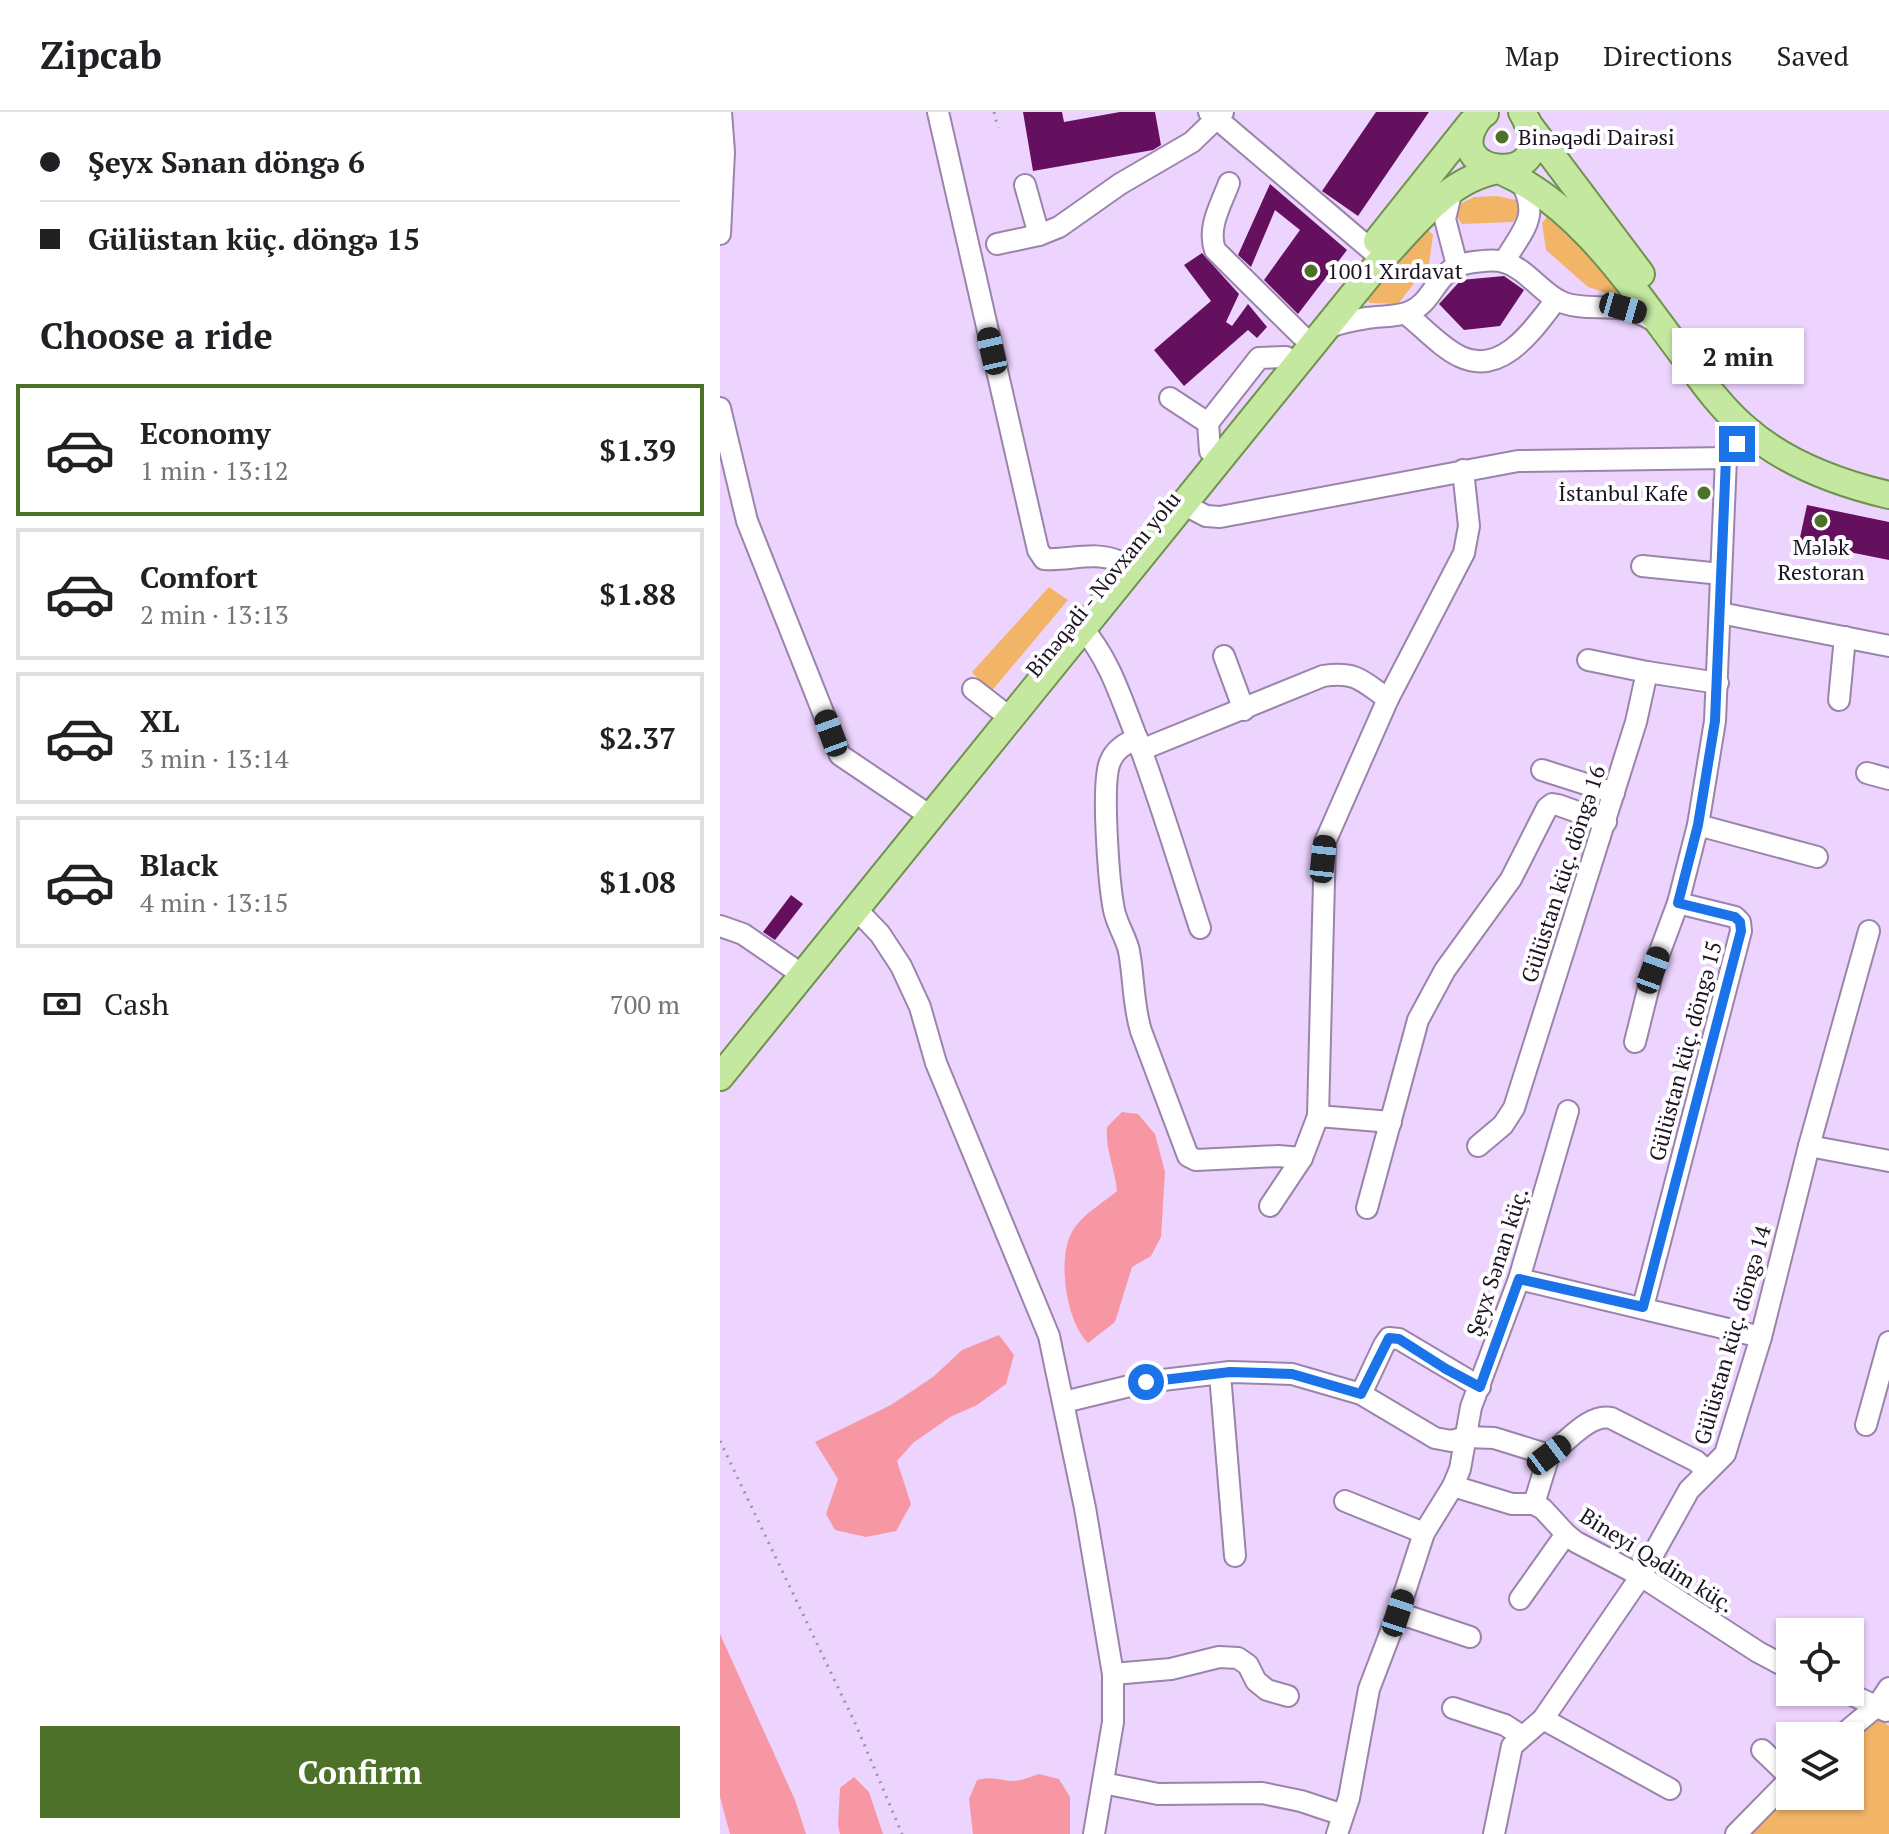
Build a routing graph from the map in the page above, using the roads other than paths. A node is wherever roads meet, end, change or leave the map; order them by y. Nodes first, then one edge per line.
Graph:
1 (721, 112) edge
2 (938, 112) edge
3 (1217, 114) edge
4 (1522, 116) edge
5 (1477, 121) edge
6 (1510, 175) junction
7 (1229, 183) dead end
8 (1025, 185) dead end
9 (1452, 190) junction
10 (720, 234) edge
11 (1039, 235) junction
12 (997, 244) dead end
13 (1376, 254) junction
14 (1504, 262) junction
15 (1457, 265) junction
16 (1556, 300) junction
17 (1406, 314) junction
18 (1659, 324) junction
19 (1314, 332) junction
20 (1286, 357) junction
21 (1170, 398) dead end
22 (720, 408) edge
23 (1208, 423) junction
24 (1747, 430) junction
25 (1210, 451) junction
26 (1726, 458) junction
27 (1463, 470) junction
28 (1889, 479) edge
29 (1889, 495) edge
30 (1183, 504) junction
31 (1120, 562) junction
32 (1642, 566) dead end
33 (1721, 574) junction
34 (1720, 613) junction
35 (1083, 629) junction
36 (1845, 637) junction
37 (1889, 646) edge
38 (1224, 656) dead end
39 (1588, 660) dead end
40 (1647, 672) junction
41 (1718, 683) junction
42 (973, 689) dead end
43 (1388, 699) junction
44 (1839, 700) dead end
45 (1000, 710) junction
46 (1244, 710) junction
47 (1139, 744) junction
48 (1542, 770) dead end
49 (1867, 773) dead end
50 (1889, 779) edge
51 (1614, 793) junction
52 (920, 809) junction
53 (1606, 822) junction
54 (1698, 825) junction
55 (1817, 857) dead end
56 (1678, 903) junction
57 (857, 910) junction
58 (720, 926) edge
59 (1200, 928) dead end
60 (1869, 931) dead end
61 (791, 967) junction
62 (1635, 1042) dead end
63 (720, 1055) edge
64 (720, 1077) edge
65 (1568, 1111) dead end
66 (1318, 1116) junction
67 (1391, 1122) junction
68 (1478, 1146) dead end
69 (1809, 1146) junction
70 (1302, 1158) junction
71 (1889, 1161) edge
72 (1270, 1206) dead end
73 (1367, 1208) dead end
74 (1519, 1279) junction
75 (1643, 1307) junction
76 (1761, 1337) junction
77 (1889, 1342) edge
78 (1220, 1374) junction
79 (1480, 1387) junction
80 (1361, 1394) junction
81 (1064, 1402) junction
82 (1866, 1425) dead end
83 (1467, 1437) junction
84 (1549, 1455) junction
85 (1707, 1471) junction
86 (1453, 1486) junction
87 (1345, 1501) dead end
88 (1534, 1504) junction
89 (1424, 1533) junction
90 (1566, 1534) junction
91 (1235, 1556) dead end
92 (1641, 1576) junction
93 (1520, 1599) dead end
94 (1398, 1613) junction
95 (1470, 1637) dead end
96 (1776, 1662) edge
97 (1113, 1674) junction
98 (1889, 1688) edge
99 (1288, 1696) dead end
100 (1864, 1700) edge
101 (1453, 1708) dead end
102 (1883, 1709) edge
103 (1543, 1719) junction
104 (1863, 1722) edge
105 (1522, 1736) junction
106 (1762, 1750) dead end
107 (1776, 1764) edge
108 (1103, 1783) junction
109 (1670, 1789) dead end
110 (1776, 1793) edge
111 (1340, 1825) edge
112 (1094, 1834) edge
113 (1494, 1834) edge
114 (1736, 1834) edge

1 - 10 street
2 - 31 street
3 - 11 street
3 - 13 street
4 - 6 main road
4 - 28 main road
5 - 6 main road
5 - 13 main road, Binəqədi - Novxanı yolu
6 - 9 main road
6 - 14 street
6 - 18 main road
7 - 19 street
8 - 11 street
9 - 13 main road
9 - 15 street
11 - 12 street
13 - 19 main road, Binəqədi - Novxanı yolu
14 - 15 street
14 - 16 street
15 - 17 street
16 - 17 street
16 - 18 street
17 - 19 street
18 - 24 main road
19 - 20 main road, Binəqədi - Novxanı yolu
19 - 30 main road
20 - 23 street
20 - 25 main road, Binəqədi - Novxanı yolu
21 - 23 street
22 - 52 street
23 - 25 street
24 - 26 street
24 - 29 main road
25 - 31 main road, Binəqədi - Novxanı yolu
26 - 27 street
26 - 33 street
27 - 30 street
27 - 43 street
30 - 35 main road
31 - 45 main road, Binəqədi - Novxanı yolu
32 - 33 street
33 - 34 street
34 - 36 street
34 - 41 street
35 - 47 street
35 - 57 main road
36 - 37 street
36 - 44 street
38 - 46 street
39 - 40 street
40 - 41 street
40 - 51 street, Gülüstan küç. döngə 16
41 - 54 street
42 - 45 street
43 - 46 street
43 - 66 street
45 - 52 main road, Binəqədi - Novxanı yolu
46 - 47 street
47 - 59 street
47 - 70 street
48 - 51 street
49 - 50 street
51 - 53 street, Gülüstan küç. döngə 16
52 - 61 main road, Binəqədi - Novxanı yolu
53 - 67 street
53 - 68 street, Gülüstan küç. döngə 16
54 - 55 street
54 - 56 street
56 - 62 street
56 - 75 street, Gülüstan küç. döngə 15
57 - 64 main road
57 - 81 street
58 - 61 street
60 - 69 street, Gülüstan küç. döngə 14
61 - 63 main road, Binəqədi - Novxanı yolu
65 - 74 street, Şeyx Sənan küç.
66 - 67 street
66 - 70 street
67 - 73 street
69 - 71 street
69 - 76 street, Gülüstan küç. döngə 14
70 - 72 street
74 - 75 street
74 - 79 street, Şeyx Sənan küç.
75 - 76 street
76 - 85 street, Gülüstan küç. döngə 14
77 - 82 street
78 - 80 street
78 - 81 street
78 - 91 street
79 - 80 street
79 - 83 street, Şeyx Sənan küç.
80 - 83 street
81 - 97 street
83 - 84 street
83 - 86 street, Şeyx Sənan küç.
84 - 85 street
84 - 88 street
85 - 92 street, Gülüstan küç. döngə 14
86 - 88 street
86 - 89 street, Şeyx Sənan küç.
87 - 89 street
88 - 90 street, Bineyi Qədim küç.
89 - 94 street, Şeyx Sənan küç.
90 - 92 street, Bineyi Qədim küç.
90 - 93 street
92 - 96 street, Bineyi Qədim küç.
92 - 103 street, Gülüstan küç. döngə 14
94 - 95 street
94 - 111 street, Şeyx Sənan küç.
97 - 99 street
97 - 108 street
98 - 102 street
100 - 102 street
101 - 105 street
102 - 104 street
103 - 105 street, Gülüstan küç. döngə 14
103 - 109 street
105 - 113 street, Gülüstan küç. döngə 14
106 - 107 street
108 - 111 street
108 - 112 street
110 - 114 street

